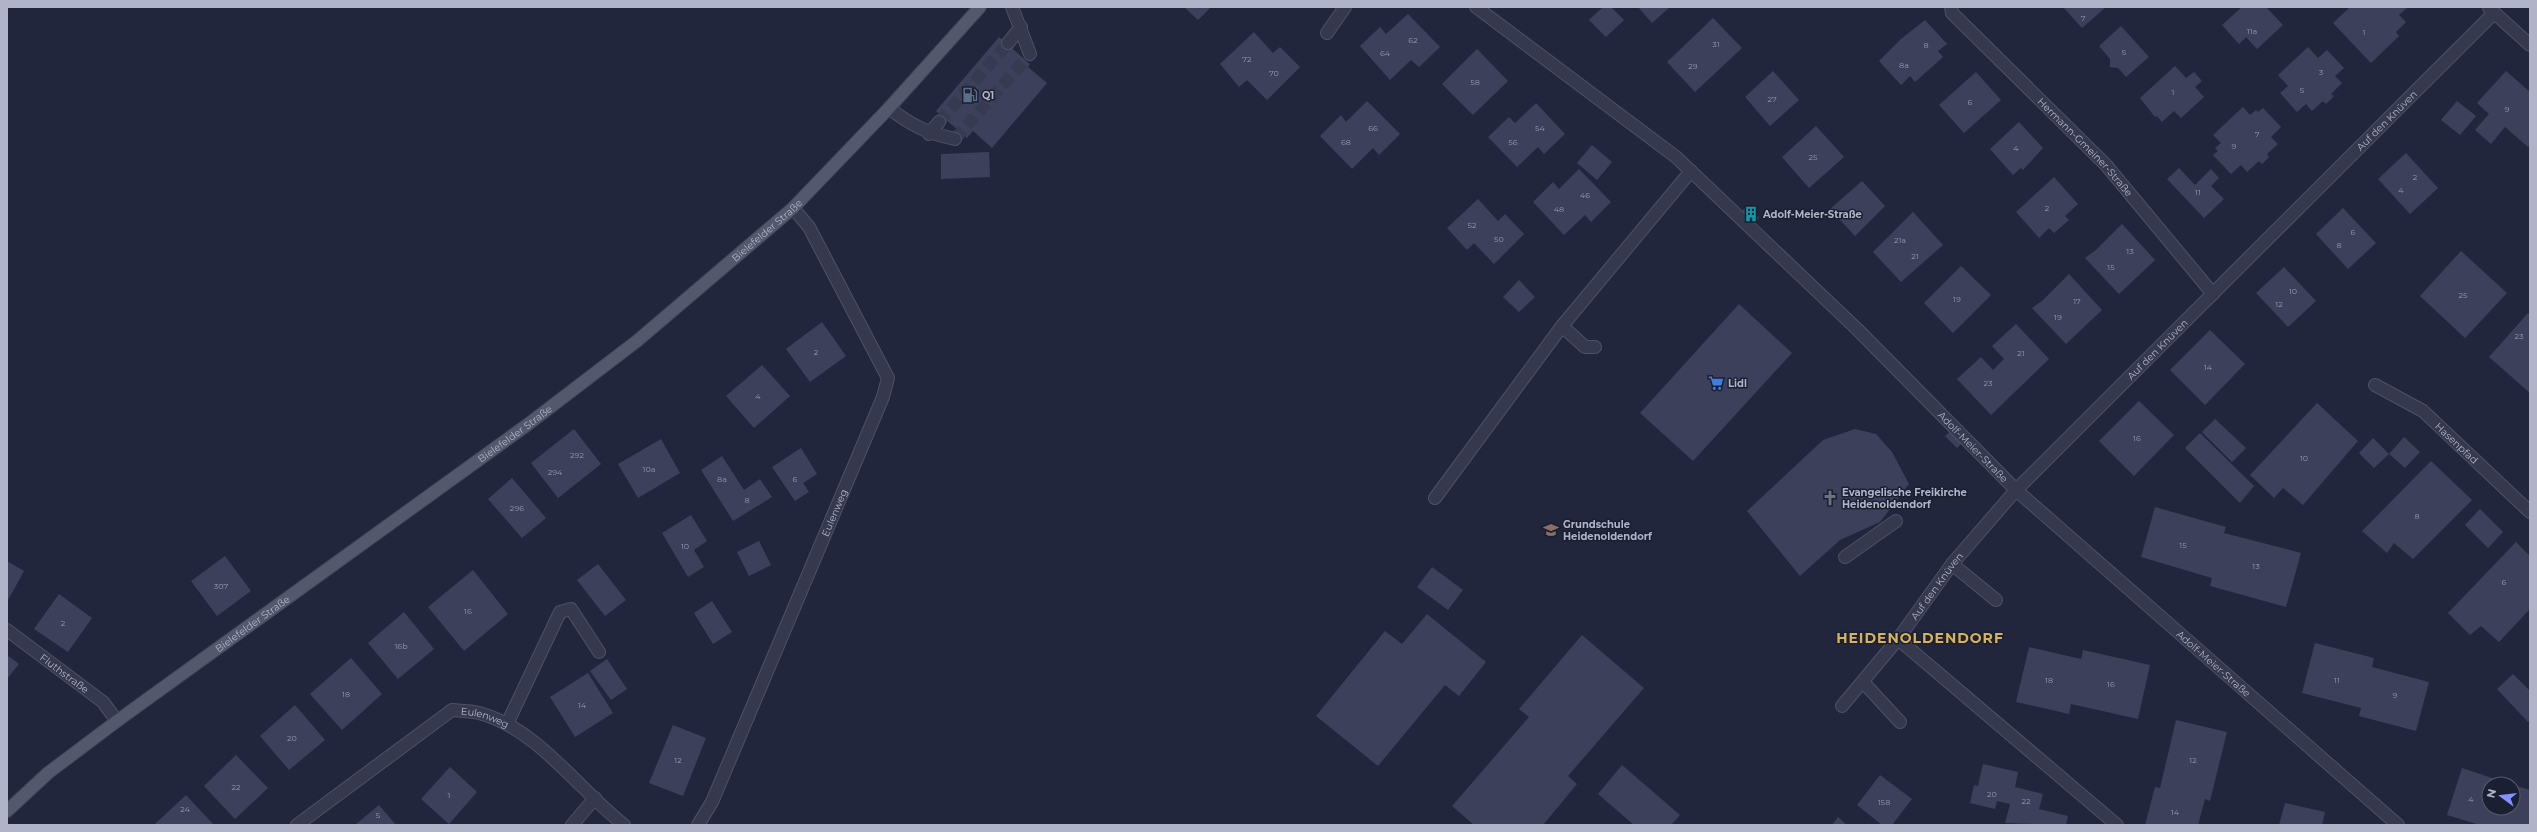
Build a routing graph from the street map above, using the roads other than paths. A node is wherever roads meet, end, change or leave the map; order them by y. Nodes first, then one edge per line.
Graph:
1 (980, 7) edge
2 (1012, 7) edge
3 (1345, 7) edge
4 (1476, 7) edge
5 (1951, 7) edge
6 (2491, 10) edge
7 (1021, 28) junction
8 (1327, 34) dead end
9 (1008, 43) tunnel mouth
10 (2530, 45) edge
11 (1030, 54) dead end
12 (889, 108) junction
13 (939, 122) tunnel mouth
14 (929, 134) junction
15 (955, 139) dead end
16 (1691, 171) junction
17 (793, 208) junction
18 (2213, 294) junction
19 (1562, 326) junction
20 (1596, 347) dead end
21 (2375, 385) dead end
22 (2016, 490) junction
23 (1435, 498) dead end
24 (2530, 512) edge
25 (1896, 521) dead end
26 (1845, 557) dead end
27 (1952, 564) junction
28 (1996, 600) dead end
29 (7, 630) edge
30 (1898, 639) junction
31 (599, 652) dead end
32 (1864, 683) junction
33 (1842, 706) dead end
34 (117, 721) junction
35 (1900, 722) dead end
36 (506, 724) junction
37 (595, 798) junction
38 (7, 811) edge
39 (297, 825) edge
40 (572, 825) edge
41 (624, 825) edge
42 (698, 825) edge
43 (2117, 825) edge
44 (2398, 825) edge

1 - 12 main road, Bielefelder Straße
2 - 7 street
3 - 8 street
4 - 16 street, Adolf-Meier-Straße
5 - 18 street, Hermann-Gmeiner-Straße
6 - 10 street
6 - 18 street, Auf den Knüven
7 - 9 street
7 - 11 street
12 - 14 street
12 - 17 main road, Bielefelder Straße
13 - 14 street
14 - 15 street
16 - 19 street
16 - 22 street, Adolf-Meier-Straße
17 - 34 main road, Bielefelder Straße
17 - 42 street, Eulenweg
18 - 22 street, Auf den Knüven
19 - 20 street
19 - 23 street
21 - 24 street, Hasenpfad
22 - 27 street, Auf den Knüven
22 - 44 street, Adolf-Meier-Straße
25 - 26 street
27 - 28 street
27 - 30 street, Auf den Knüven
29 - 34 street, Fluthstraße
30 - 32 street, Auf den Knüven
30 - 43 street
31 - 36 street
32 - 33 street, Auf den Knüven
32 - 35 street
34 - 38 main road, Bielefelder Straße
36 - 37 street, Eulenweg
36 - 39 street, Eulenweg
37 - 40 street
37 - 41 street, Eulenweg

